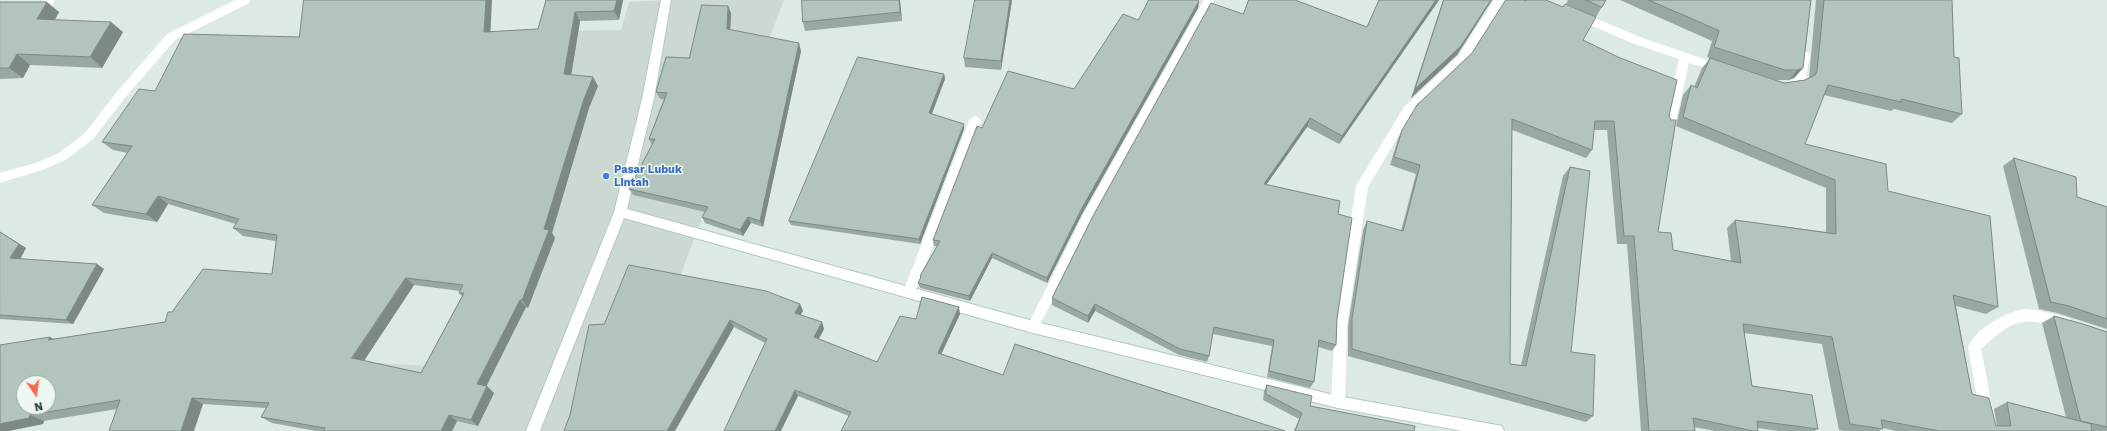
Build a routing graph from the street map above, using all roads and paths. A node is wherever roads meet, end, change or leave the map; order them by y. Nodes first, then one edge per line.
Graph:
1 (244, 0) edge
2 (666, 0) edge
3 (1209, 0) edge
4 (1500, 0) edge
5 (1564, 9) edge
6 (1805, 44) edge
7 (1685, 57) junction
8 (1730, 72) edge
9 (1776, 86) edge
10 (975, 121) dead end
11 (1669, 125) edge
12 (0, 178) edge
13 (620, 212) junction
14 (909, 292) junction
15 (1032, 327) junction
16 (2078, 327) edge
17 (1338, 402) junction
18 (533, 431) edge
19 (1497, 431) edge
20 (1990, 431) edge

1 - 12 street
2 - 13 street
3 - 15 street
4 - 17 street
5 - 7 street
6 - 9 street
7 - 8 street
7 - 11 street
10 - 14 street
13 - 14 street
13 - 18 street
14 - 15 street
15 - 17 street
16 - 20 street
17 - 19 street

